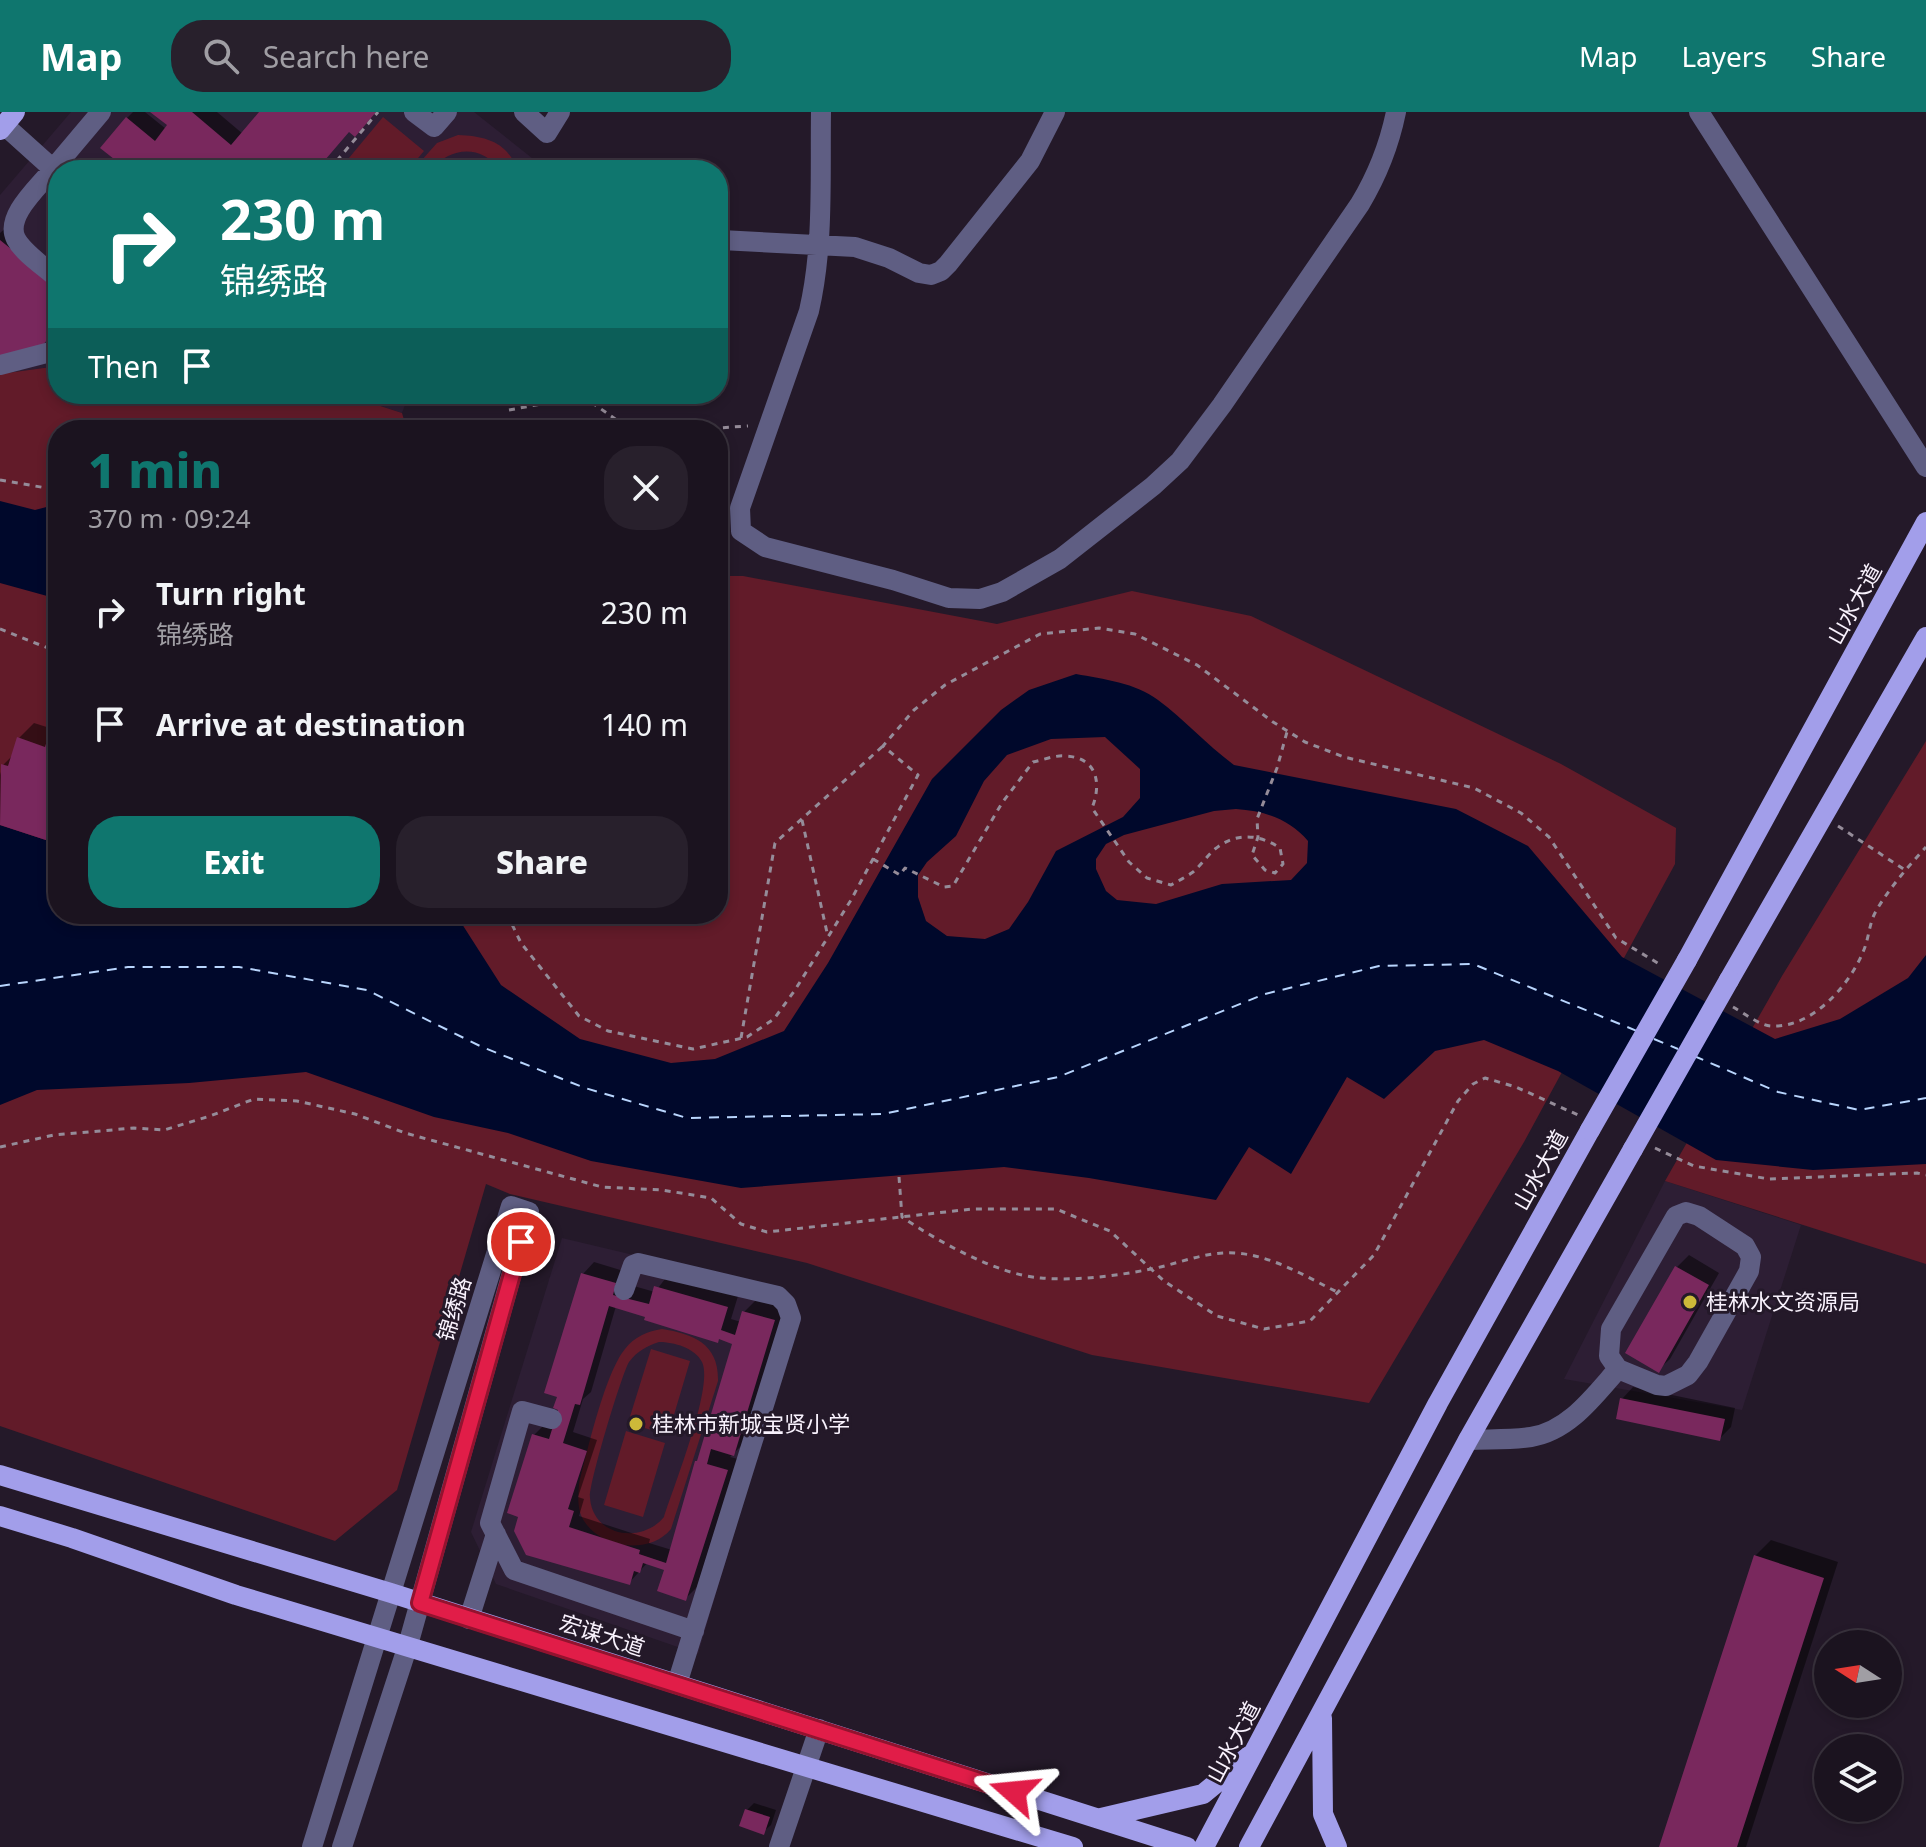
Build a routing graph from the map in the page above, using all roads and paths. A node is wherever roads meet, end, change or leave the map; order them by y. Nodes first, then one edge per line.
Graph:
1 (101, 112) edge
2 (378, 112) edge
3 (414, 112) edge
4 (447, 112) edge
5 (524, 112) edge
6 (560, 112) edge
7 (821, 112) edge
8 (1055, 112) edge
9 (1396, 112) edge
10 (1699, 112) edge
11 (7, 122) edge
12 (61, 160) edge
13 (337, 160) edge
14 (48, 164) edge
15 (48, 175) edge
16 (728, 240) edge
17 (819, 246) junction
18 (48, 270) edge
19 (48, 353) edge
20 (0, 365) edge
21 (542, 404) edge
22 (594, 404) edge
23 (509, 410) dead end
24 (617, 420) edge
25 (768, 426) junction
26 (728, 428) edge
27 (1926, 467) edge
28 (0, 480) edge
29 (48, 488) edge
30 (1926, 522) edge
31 (0, 629) edge
32 (1926, 637) edge
33 (48, 648) edge
34 (1287, 731) junction
35 (883, 746) junction
36 (1823, 816) junction
37 (801, 819) junction
38 (1258, 837) junction
39 (1926, 847) edge
40 (873, 859) junction
41 (1905, 870) junction
42 (512, 924) edge
43 (828, 937) junction
44 (1667, 969) dead end
45 (1730, 1005) dead end
46 (741, 1038) junction
47 (1587, 1124) junction
48 (0, 1147) edge
49 (1643, 1148) junction
50 (1926, 1175) edge
51 (899, 1177) dead end
52 (902, 1217) junction
53 (1151, 1269) junction
54 (624, 1290) dead end
55 (1338, 1292) junction
56 (1618, 1369) junction
57 (552, 1419) dead end
58 (1468, 1440) junction
59 (0, 1475) edge
60 (0, 1516) edge
61 (496, 1534) junction
62 (391, 1593) junction
63 (420, 1603) junction
64 (469, 1619) junction
65 (694, 1631) junction
66 (377, 1636) junction
67 (408, 1645) junction
68 (677, 1684) junction
69 (1322, 1712) junction
70 (819, 1729) junction
71 (1255, 1751) junction
72 (806, 1765) junction
73 (1098, 1819) junction
74 (312, 1847) edge
75 (342, 1847) edge
76 (779, 1847) edge
77 (1073, 1847) edge
78 (1187, 1847) edge
79 (1204, 1847) edge
80 (1249, 1847) edge
81 (1337, 1847) edge

1 - 12 street
2 - 13 path
3 - 4 street
5 - 6 street
7 - 17 street
8 - 17 street
9 - 25 street
10 - 27 street
11 - 14 street
15 - 18 street
16 - 17 street
17 - 25 street
19 - 20 street
21 - 23 path
22 - 24 path
25 - 26 path
28 - 29 path
30 - 47 main road, 山水大道, bridge
31 - 33 path
32 - 36 main road
34 - 35 path
34 - 38 path
34 - 44 path
35 - 37 path
35 - 40 path
36 - 41 path
36 - 49 main road, bridge
37 - 43 path
37 - 46 path
38 - 38 path
38 - 40 path
39 - 41 path
40 - 43 path
41 - 45 path
42 - 46 path
43 - 46 path
47 - 55 path
47 - 71 main road, 山水大道
48 - 52 path
49 - 50 path
49 - 58 main road
51 - 52 path
52 - 53 path
52 - 53 path
53 - 55 path
53 - 55 path
54 - 65 street
56 - 56 street
56 - 58 street
57 - 61 street
58 - 69 main road
59 - 62 main road, 宏谋大道
60 - 66 main road
61 - 64 street
61 - 65 street
62 - 63 main road, 宏谋大道
62 - 63 street, 锦绣路
62 - 66 street, 锦绣路
63 - 64 main road, 宏谋大道
63 - 67 street, 锦绣路
64 - 68 main road, 宏谋大道
65 - 68 street
66 - 67 main road
66 - 74 street, 锦绣路
67 - 72 main road
67 - 75 street, 锦绣路
68 - 70 main road, 宏谋大道
69 - 80 main road
69 - 81 main road
70 - 72 street
70 - 73 main road, 宏谋大道
71 - 73 main road
71 - 79 main road, 山水大道
72 - 76 street
72 - 77 main road
73 - 78 main road, 宏谋大道

